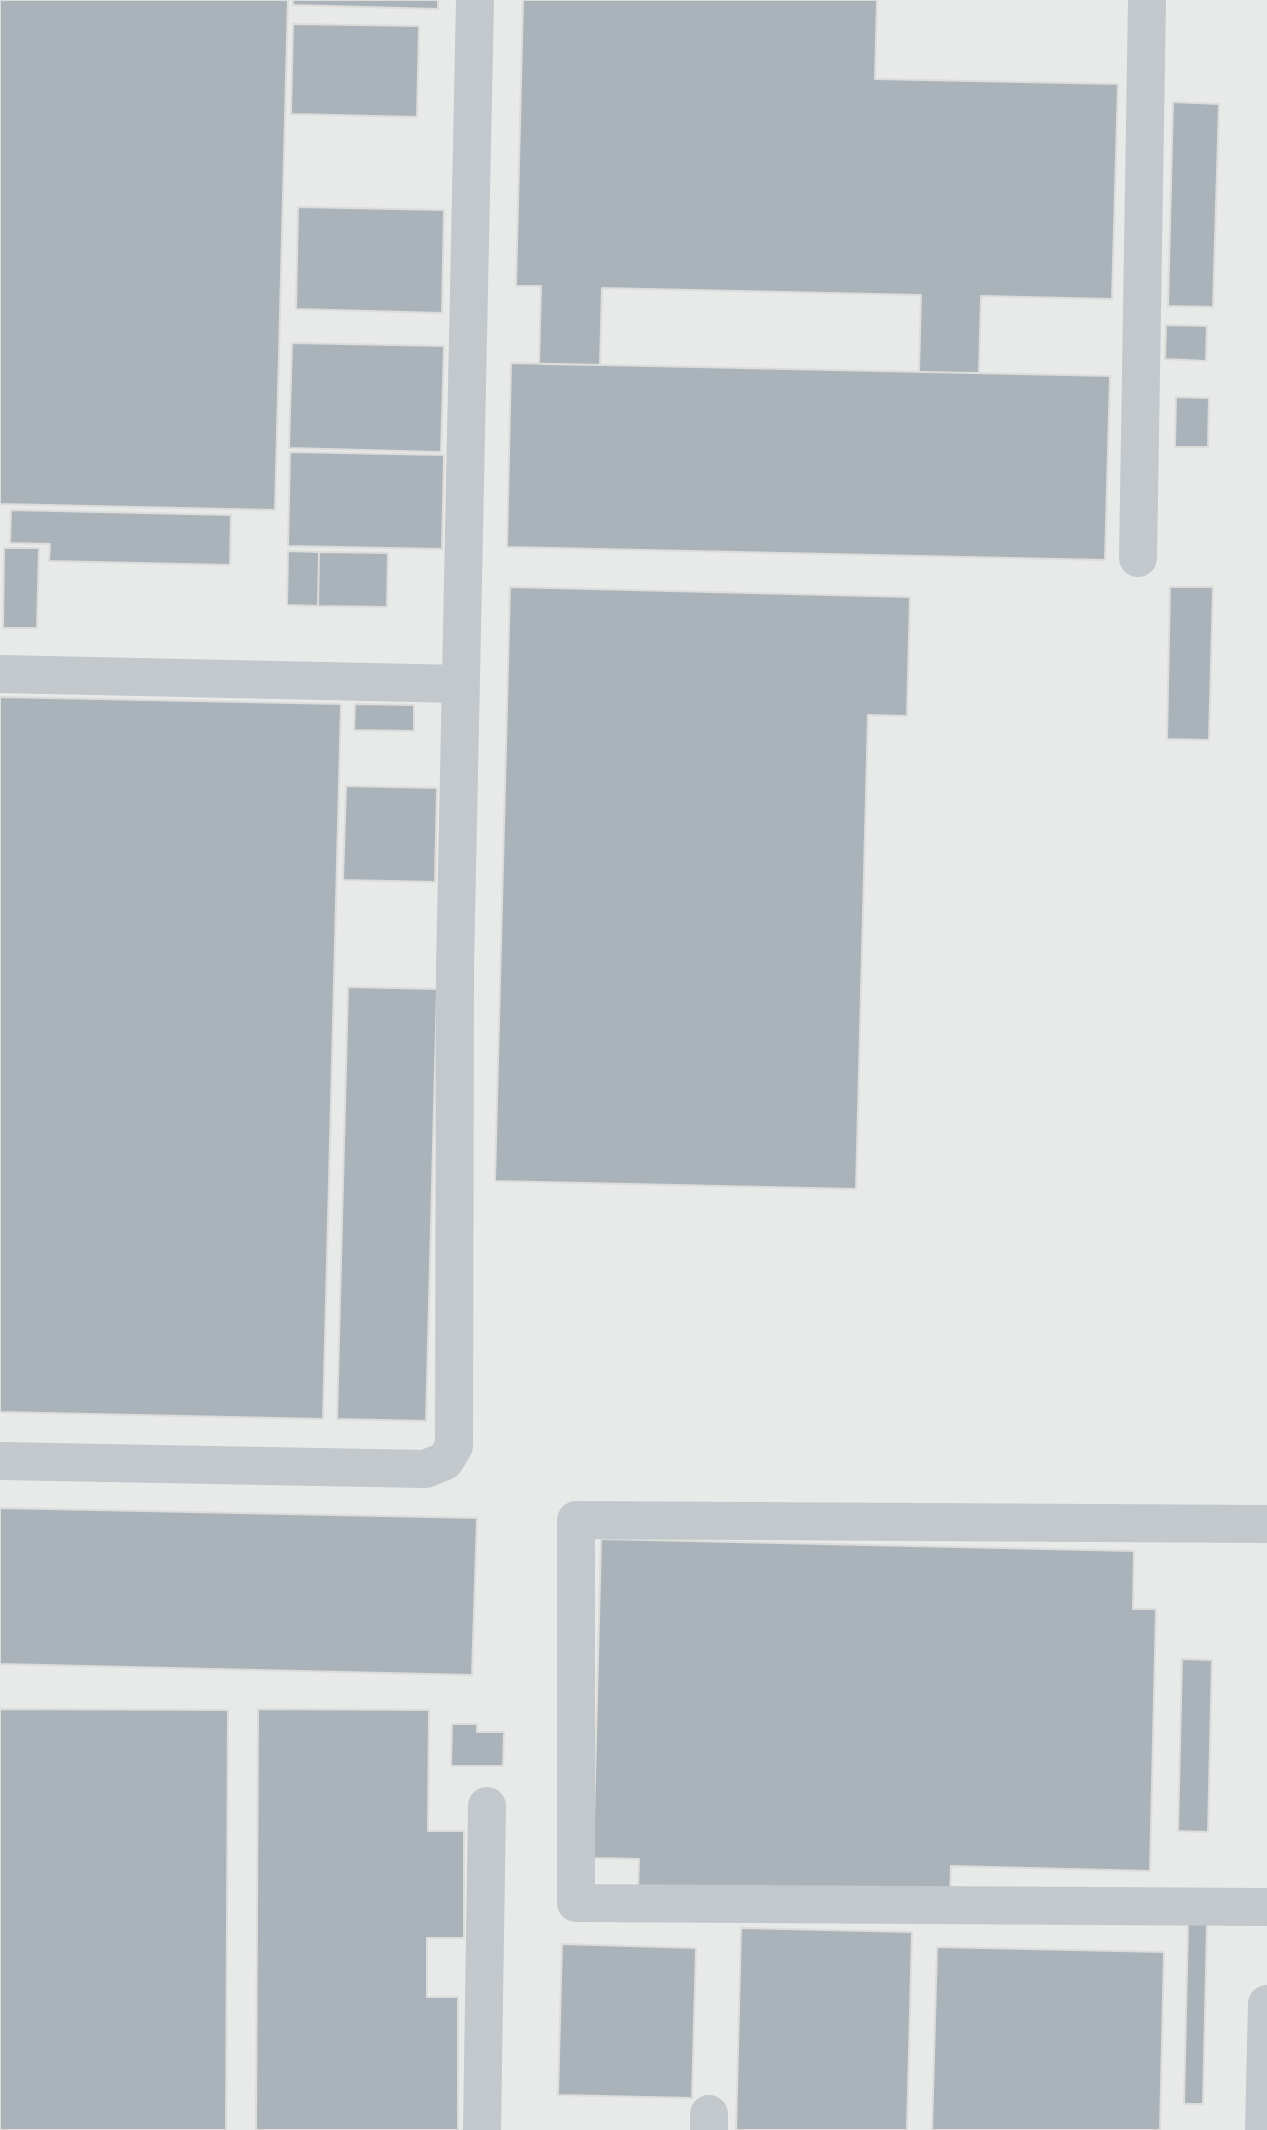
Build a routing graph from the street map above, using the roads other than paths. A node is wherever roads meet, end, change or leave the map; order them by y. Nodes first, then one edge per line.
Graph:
1 (475, 0) edge
2 (1147, 0) edge
3 (1138, 558) dead end
4 (0, 674) edge
5 (461, 684) junction
6 (0, 1461) edge
7 (1267, 1524) edge
8 (487, 1806) dead end
9 (1267, 1907) edge
10 (1267, 2004) edge
11 (482, 2130) edge
12 (1264, 2130) edge

1 - 5 street
2 - 3 street
4 - 5 street
5 - 6 street
7 - 9 street
8 - 11 street
10 - 12 street

